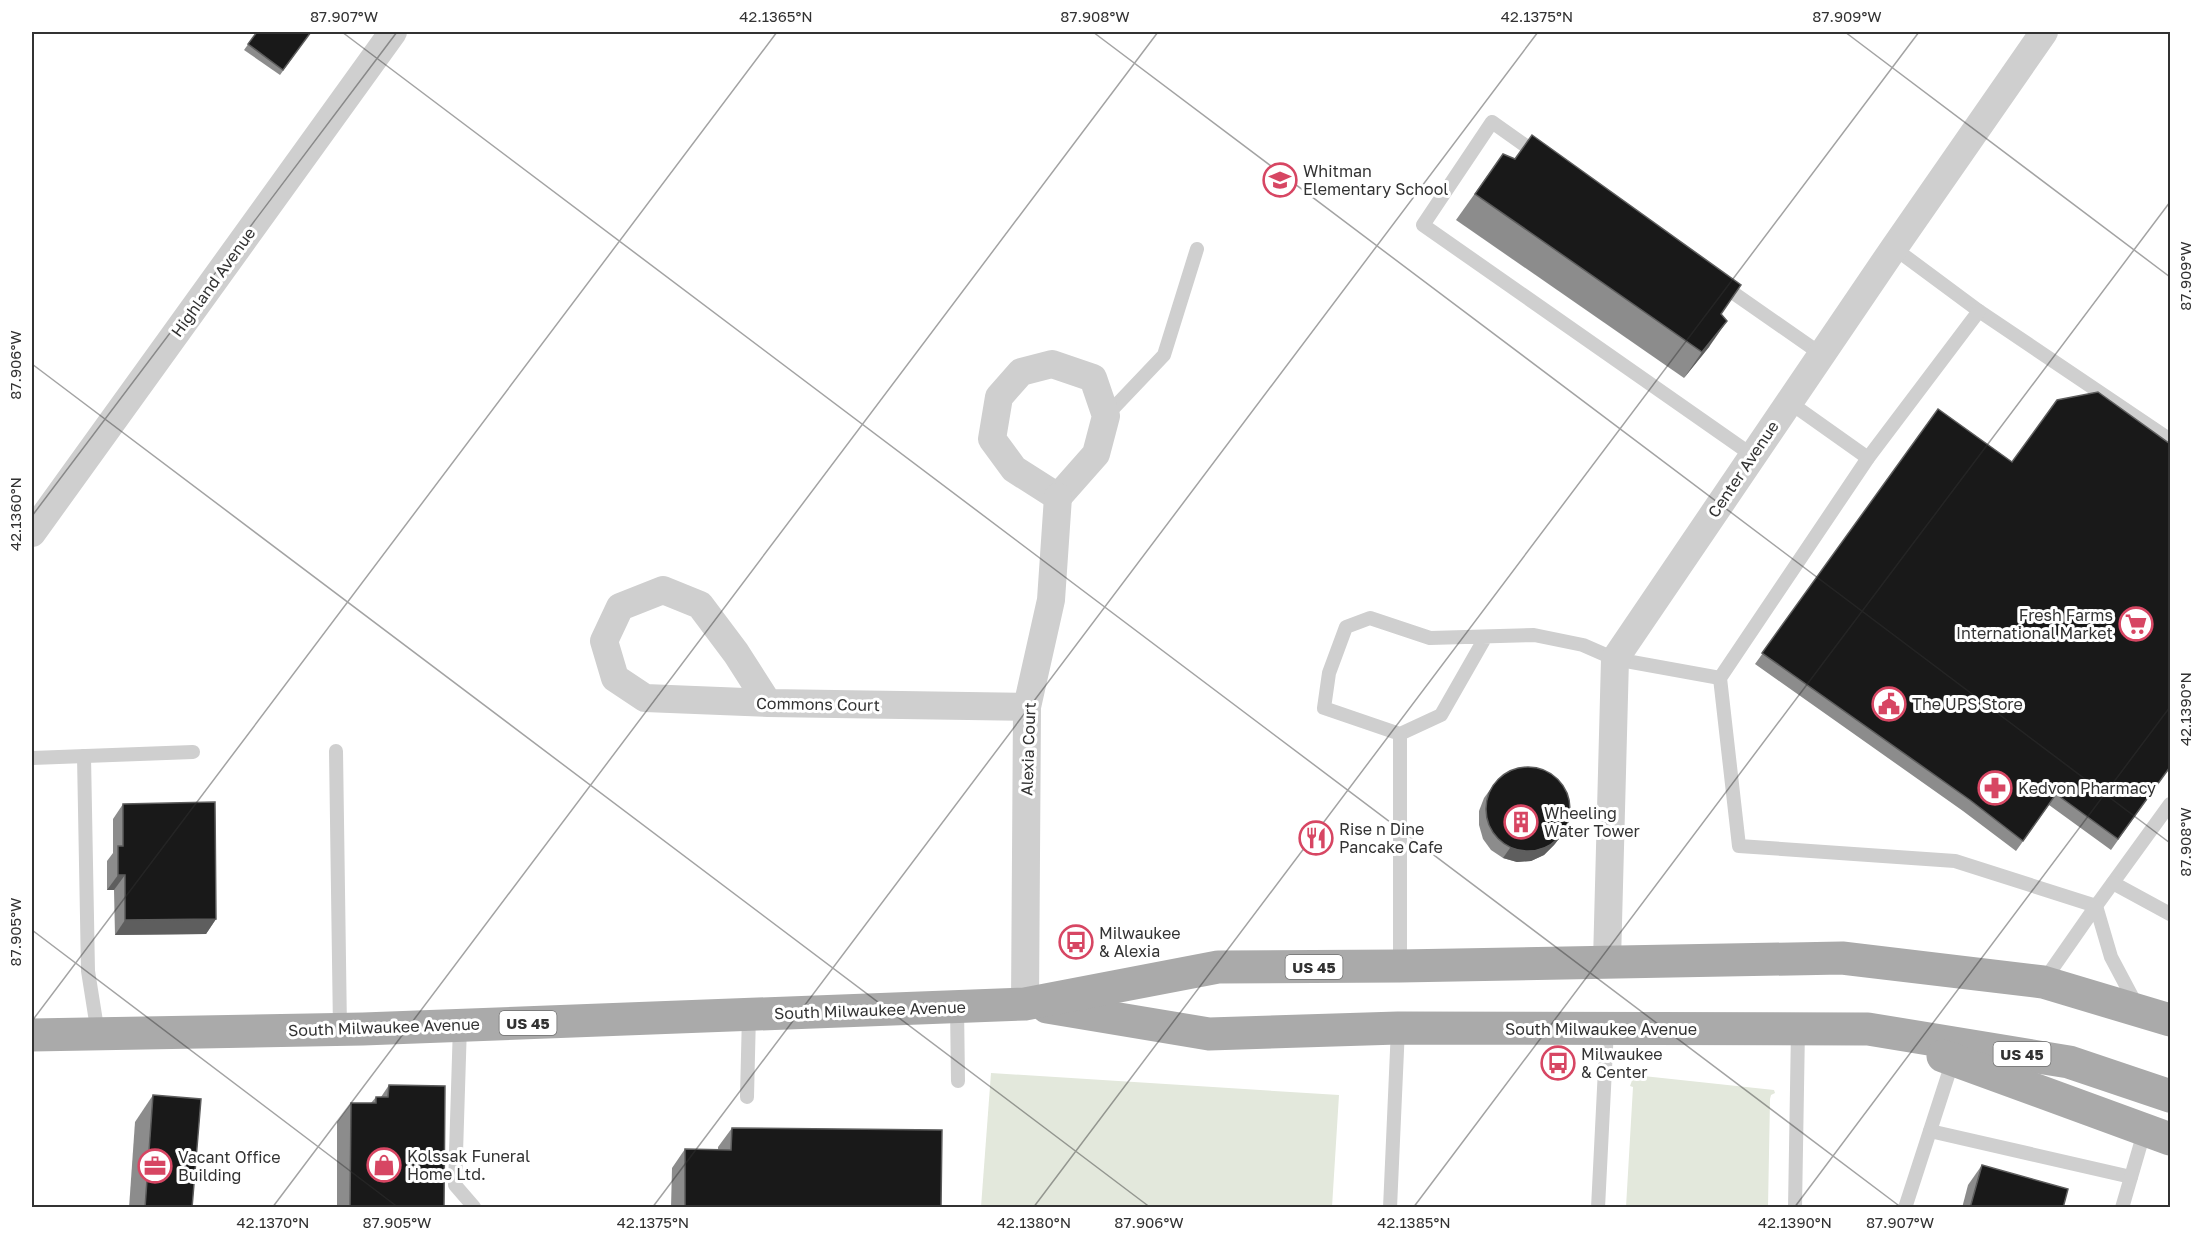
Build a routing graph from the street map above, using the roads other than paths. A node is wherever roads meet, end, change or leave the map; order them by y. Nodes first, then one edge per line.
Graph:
1 (393, 32) edge
2 (2044, 32) edge
3 (1551, 164) edge
4 (1894, 248) junction
5 (1197, 249) dead end
6 (1707, 275) edge
7 (1979, 311) junction
8 (1821, 354) junction
9 (1789, 402) junction
10 (1106, 416) junction
11 (2170, 438) edge
12 (1752, 456) junction
13 (1868, 458) junction
14 (1058, 497) junction
15 (32, 533) edge
16 (1485, 638) junction
17 (1615, 659) junction
18 (1720, 678) junction
19 (768, 703) junction
20 (1027, 707) junction
21 (1400, 734) junction
22 (336, 751) dead end
23 (193, 752) dead end
24 (84, 756) junction
25 (32, 758) edge
26 (2170, 804) edge
27 (2113, 883) junction
28 (2096, 906) junction
29 (2170, 914) edge
30 (1607, 961) junction
31 (1400, 966) junction
32 (2043, 982) junction
33 (1025, 1004) junction
34 (957, 1006) junction
35 (2139, 1010) junction
36 (749, 1014) junction
37 (2170, 1020) edge
38 (460, 1025) junction
39 (1398, 1028) junction
40 (340, 1029) junction
41 (1607, 1029) junction
42 (1798, 1029) junction
43 (1868, 1029) junction
44 (98, 1034) junction
45 (32, 1035) edge
46 (1953, 1060) junction
47 (958, 1081) dead end
48 (2170, 1096) edge
49 (747, 1097) dead end
50 (1930, 1131) junction
51 (2158, 1134) edge
52 (2131, 1177) junction
53 (474, 1207) edge
54 (1390, 1208) edge
55 (1598, 1208) edge
56 (1795, 1208) edge
57 (1905, 1208) edge
58 (2122, 1208) edge

1 - 15 street, Highland Avenue
2 - 4 street, Center Avenue
3 - 12 lane
4 - 7 lane
4 - 8 street, Center Avenue
5 - 10 lane
6 - 8 lane
7 - 11 lane
7 - 13 lane
8 - 9 street, Center Avenue
9 - 12 street, Center Avenue
9 - 13 lane
10 - 14 street
10 - 14 street
12 - 17 street, Center Avenue
13 - 18 lane
14 - 20 street, Alexia Court
16 - 17 lane
16 - 21 lane
16 - 21 lane
17 - 18 lane
17 - 30 street
18 - 28 lane
19 - 19 street, Commons Court
19 - 20 street, Commons Court
20 - 33 street, Alexia Court
21 - 31 lane
22 - 40 lane
23 - 24 lane
24 - 25 lane
24 - 44 lane
26 - 27 lane
27 - 28 lane
27 - 29 lane
28 - 32 lane
28 - 35 lane
30 - 31 main road, South Milwaukee Avenue / US 45
30 - 32 main road, South Milwaukee Avenue / US 45
31 - 33 main road, South Milwaukee Avenue / US 45
32 - 35 main road, South Milwaukee Avenue / US 45
33 - 34 main road, South Milwaukee Avenue / US 45
33 - 39 main road, South Milwaukee Avenue / US 45
34 - 36 main road, South Milwaukee Avenue / US 45
34 - 47 lane
35 - 37 main road, South Milwaukee Avenue / US 45
36 - 38 main road, South Milwaukee Avenue / US 45
36 - 49 lane
38 - 40 main road, South Milwaukee Avenue / US 45
38 - 53 lane
39 - 41 main road, South Milwaukee Avenue / US 45
39 - 54 lane
40 - 44 main road, South Milwaukee Avenue / US 45
41 - 42 main road, South Milwaukee Avenue / US 45
41 - 55 lane
42 - 43 main road, South Milwaukee Avenue / US 45
42 - 56 lane
43 - 46 main road
43 - 48 main road, South Milwaukee Avenue / US 45
44 - 45 main road, South Milwaukee Avenue / US 45
46 - 50 lane
46 - 51 main road
50 - 52 lane
50 - 57 lane
51 - 52 lane
52 - 58 lane

